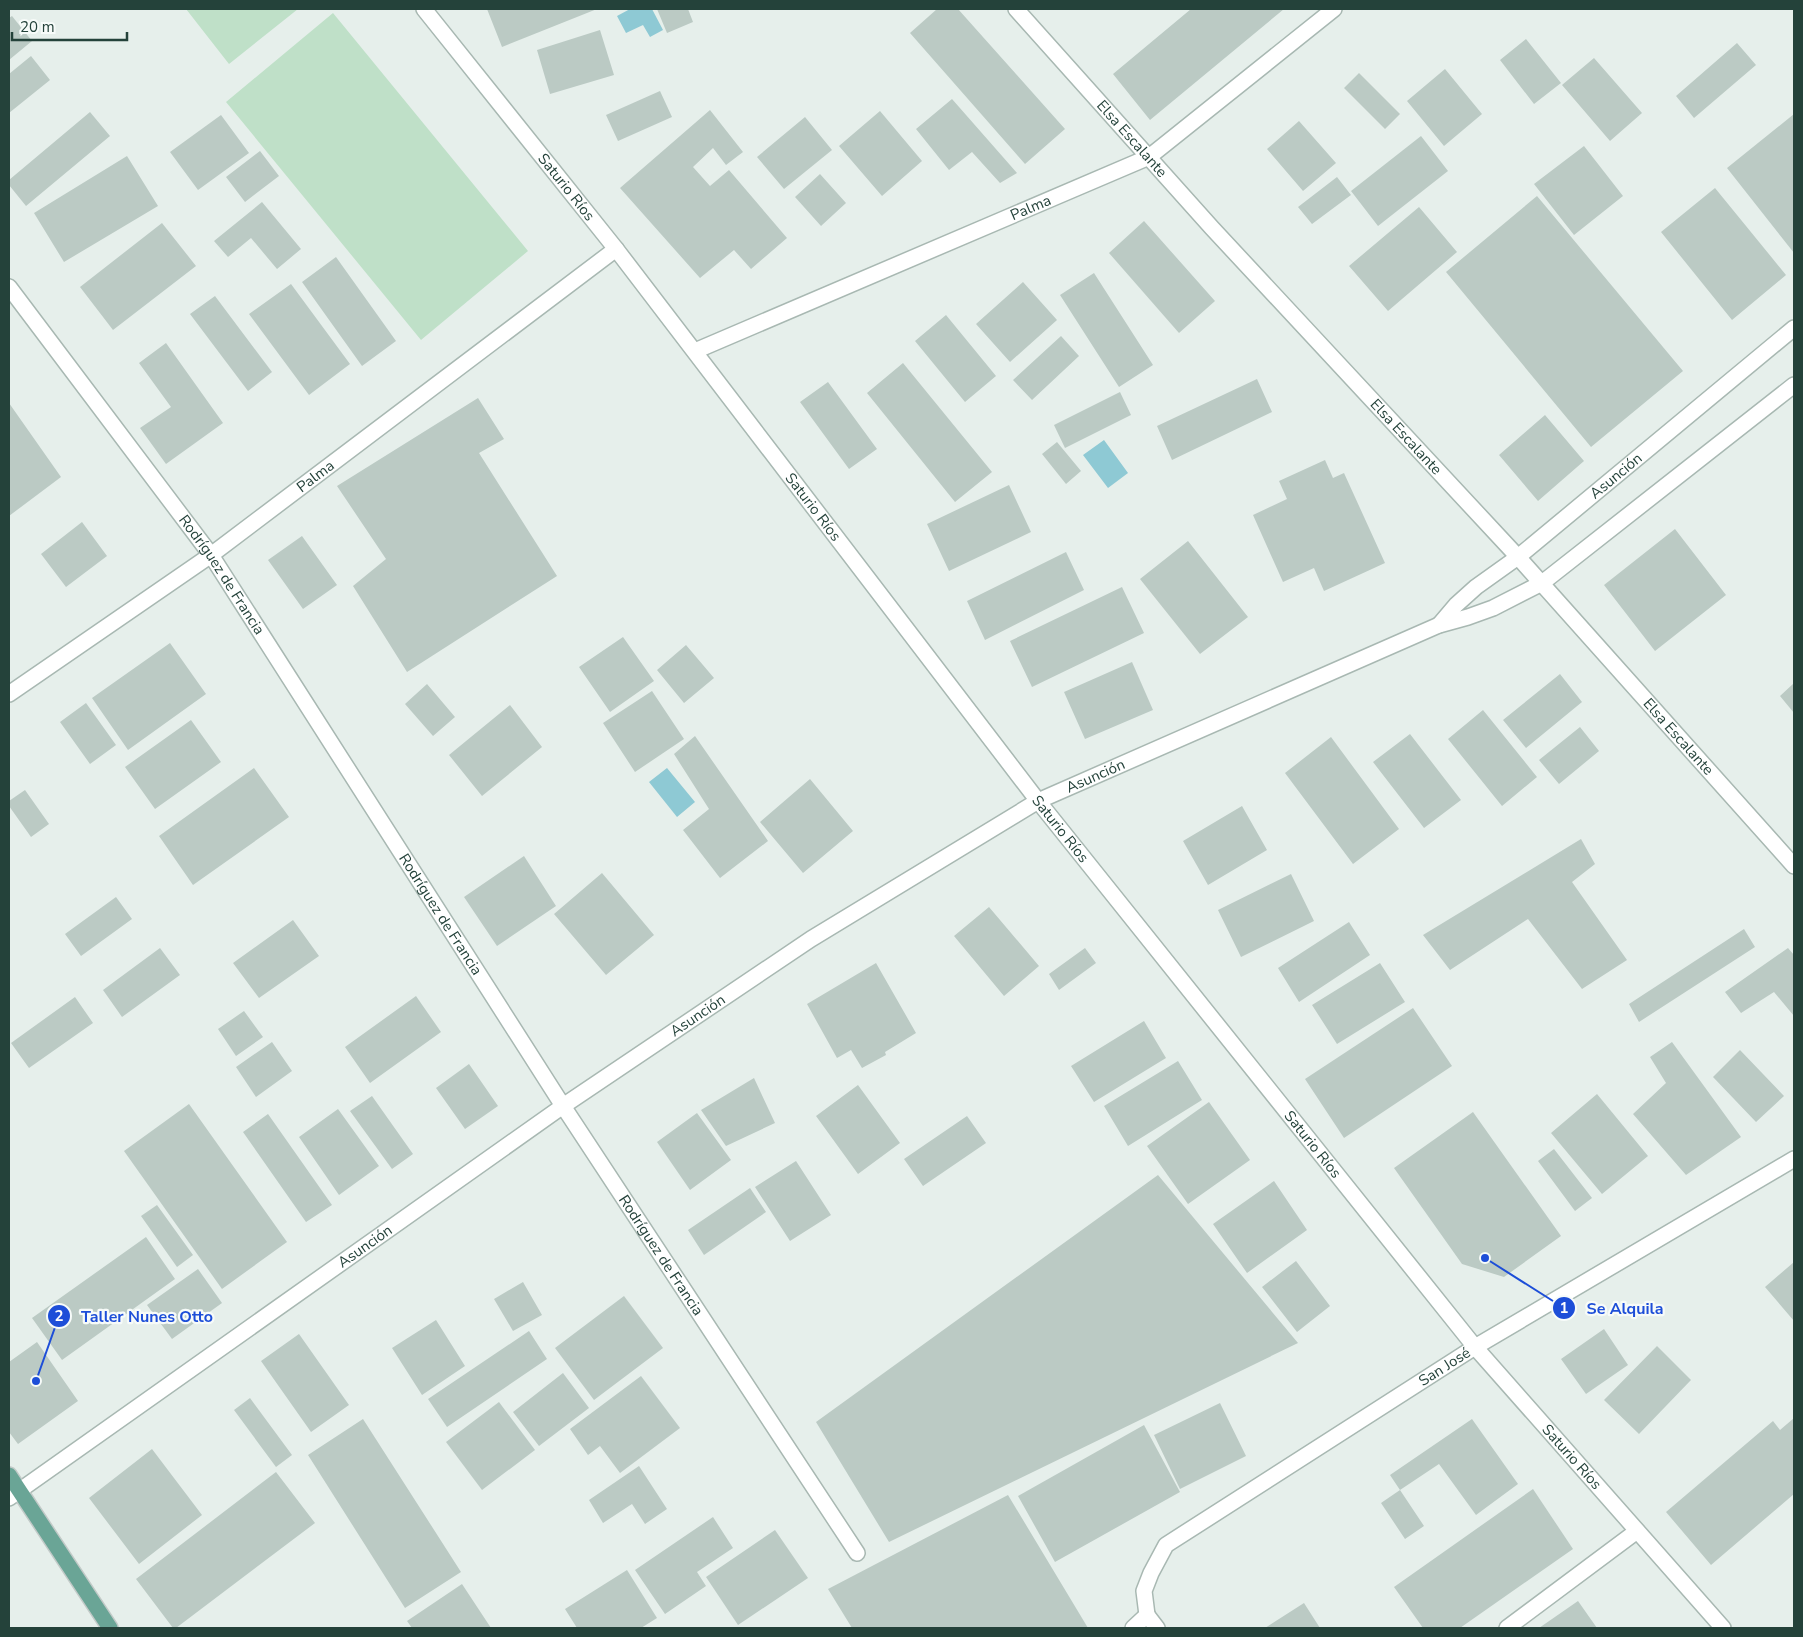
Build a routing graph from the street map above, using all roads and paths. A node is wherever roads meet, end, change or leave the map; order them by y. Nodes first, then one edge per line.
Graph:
1 (424, 9) edge
2 (1016, 9) edge
3 (1334, 9) edge
4 (1149, 157) junction
5 (616, 250) junction
6 (9, 287) edge
7 (1794, 328) edge
8 (695, 351) junction
9 (1794, 385) edge
10 (212, 555) junction
11 (1518, 556) junction
12 (1542, 583) junction
13 (1439, 625) junction
14 (9, 694) edge
15 (1038, 801) junction
16 (1794, 866) edge
17 (563, 1106) junction
18 (1794, 1159) edge
19 (1475, 1347) junction
20 (9, 1475) edge
21 (14, 1494) edge
22 (1637, 1532) junction
23 (857, 1553) dead end
24 (1147, 1615) junction
25 (110, 1628) edge
26 (1133, 1628) edge
27 (1157, 1628) edge
28 (1507, 1628) edge
29 (1723, 1628) edge

1 - 5 street, Saturio Ríos
2 - 4 street, Elsa Escalante
3 - 4 street, Palma
4 - 8 street, Palma
4 - 11 street, Elsa Escalante
5 - 8 street, Saturio Ríos
5 - 10 street, Palma
6 - 10 street, Rodríguez de Francia
7 - 11 street, Asunción
8 - 15 street, Saturio Ríos
9 - 12 street, Asunción
10 - 14 street, Palma
10 - 17 street, Rodríguez de Francia
11 - 12 street, Elsa Escalante
11 - 13 street, Asunción
12 - 13 street, Asunción
12 - 16 street, Elsa Escalante
13 - 15 street, Asunción
15 - 17 street, Asunción
15 - 19 street, Saturio Ríos
17 - 21 street, Asunción
17 - 23 street, Rodríguez de Francia
18 - 19 street, San José
19 - 22 street, Saturio Ríos
19 - 24 street, San José
20 - 21 main road
21 - 25 main road
22 - 28 street
22 - 29 street, Saturio Ríos
24 - 26 street
24 - 27 street

